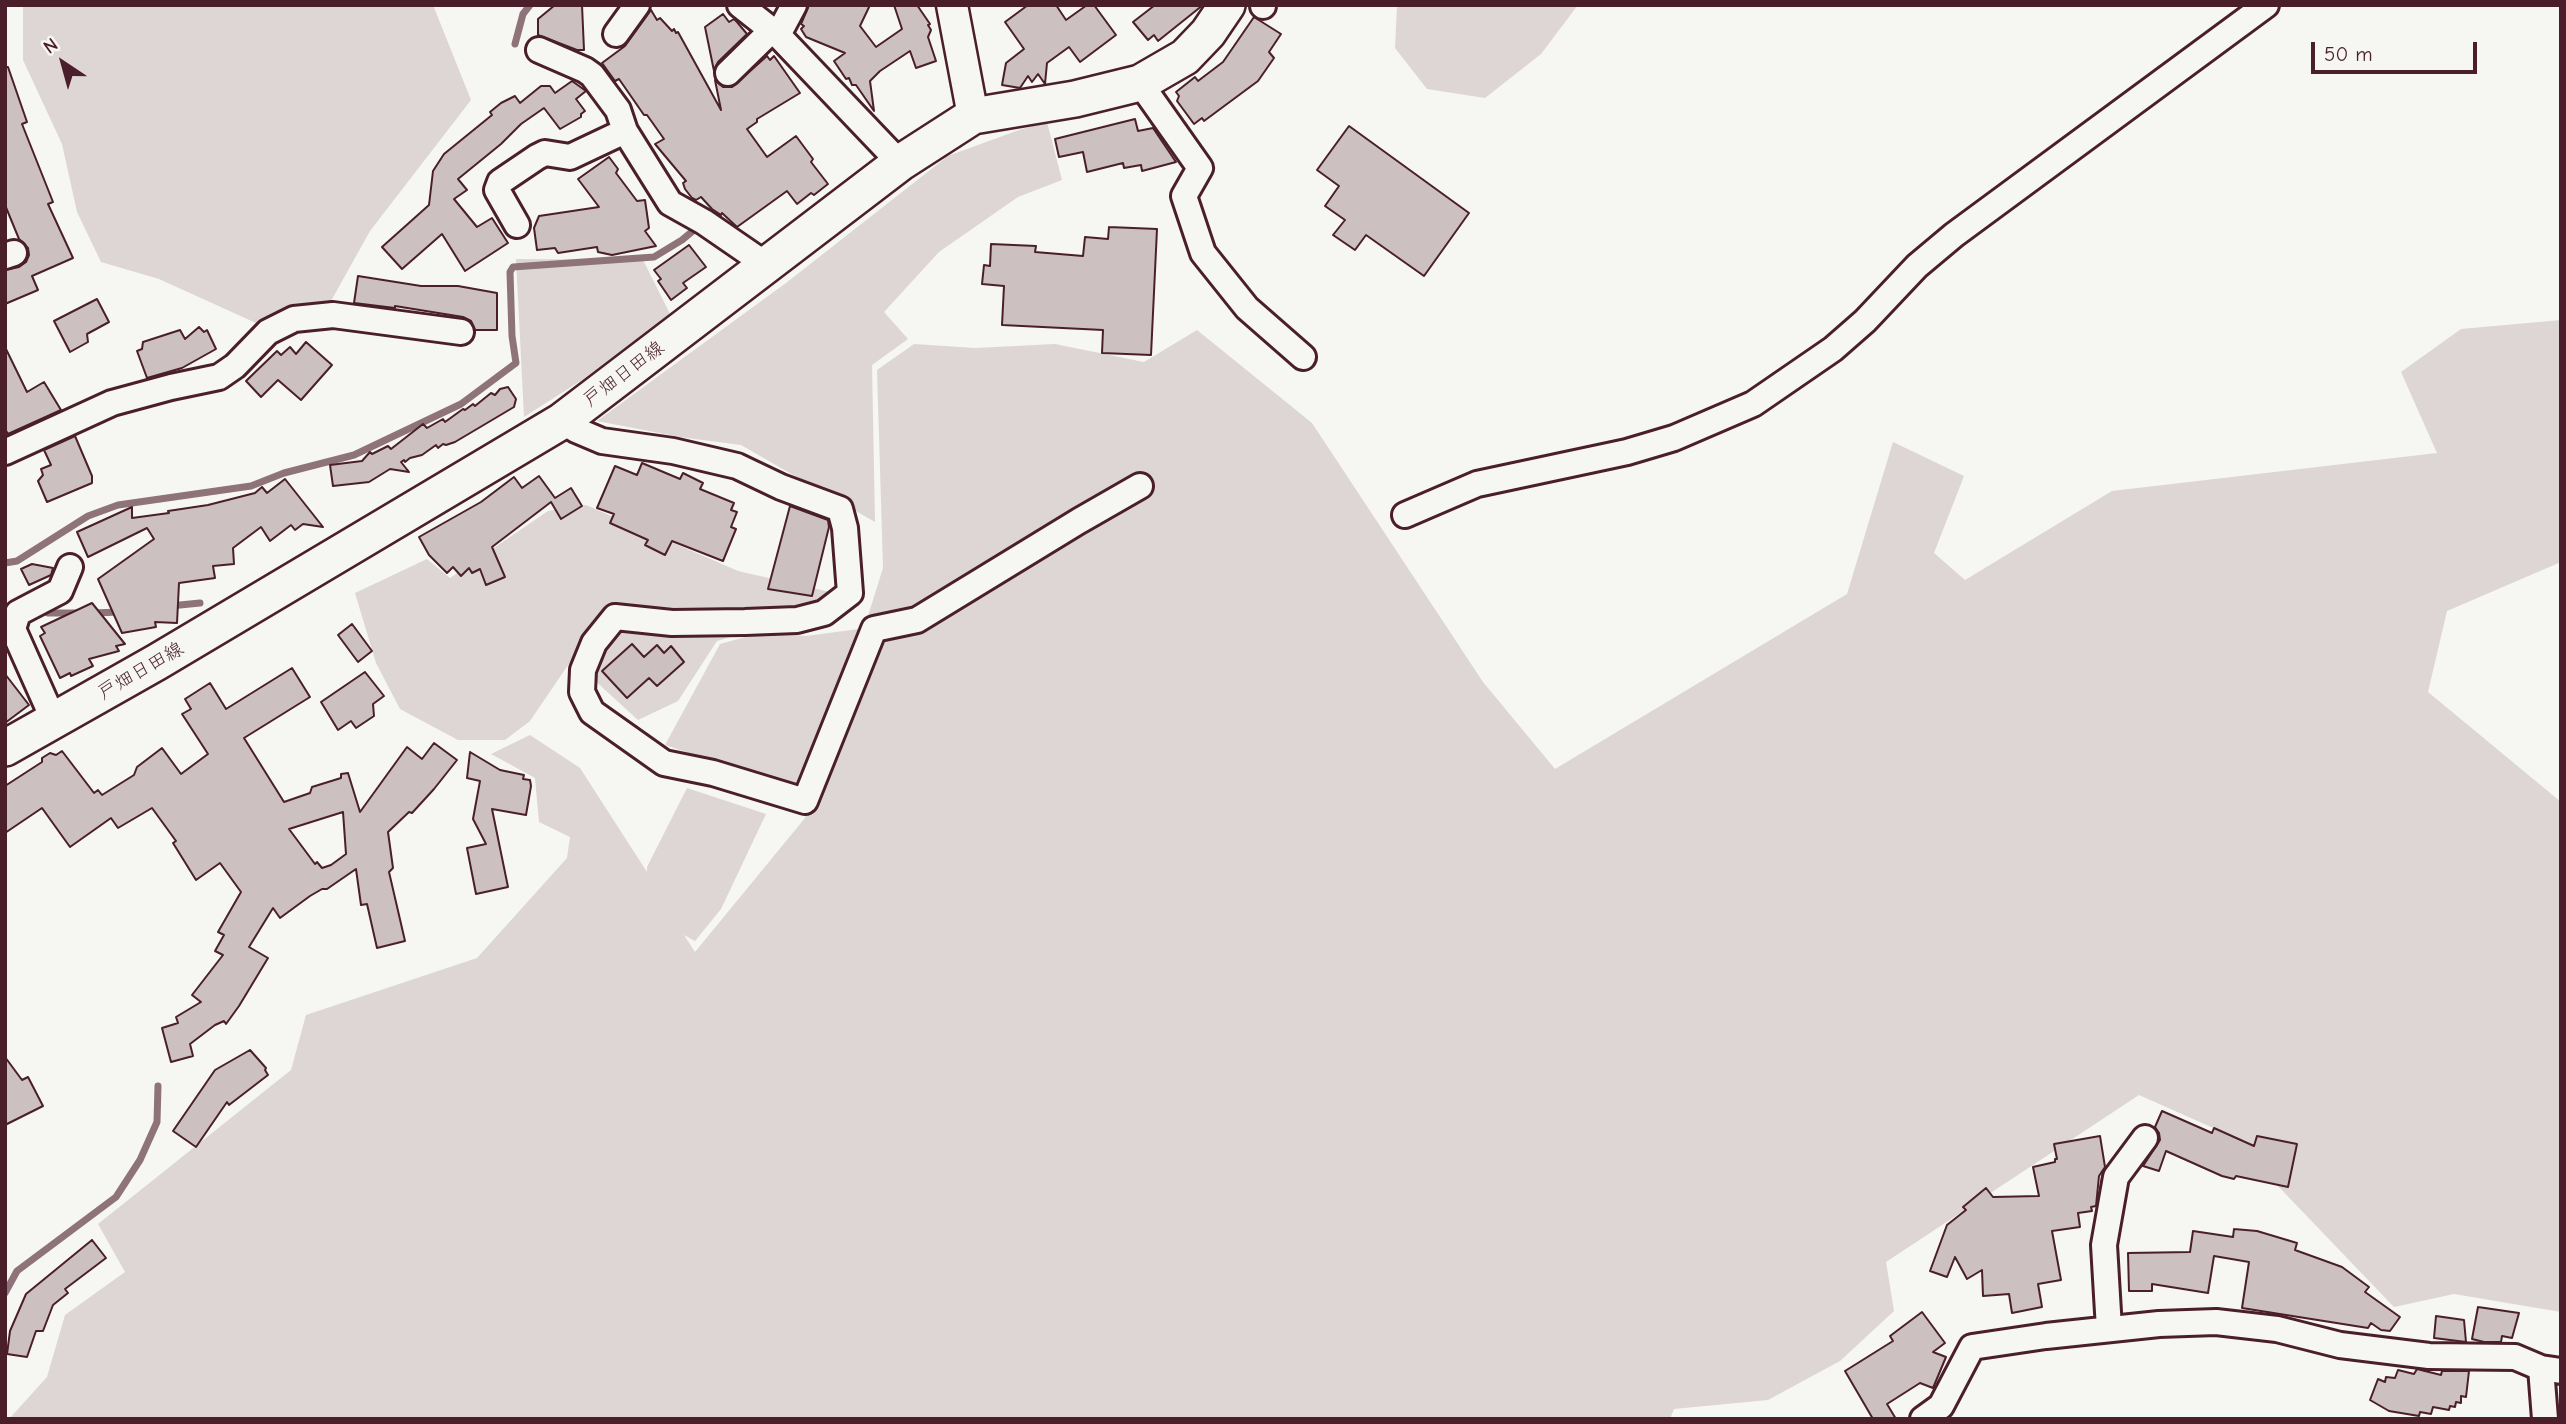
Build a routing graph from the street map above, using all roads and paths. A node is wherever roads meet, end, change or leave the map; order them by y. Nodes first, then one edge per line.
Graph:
1 (637, 5) edge
2 (740, 5) edge
3 (794, 5) edge
4 (952, 5) edge
5 (1227, 5) edge
6 (2266, 5) edge
7 (775, 33) junction
8 (616, 34) dead end
9 (539, 50) dead end
10 (728, 73) dead end
11 (1140, 83) junction
12 (973, 116) junction
13 (625, 131) junction
14 (900, 163) junction
15 (517, 225) dead end
16 (768, 266) junction
17 (461, 332) dead end
18 (1303, 357) dead end
19 (562, 421) junction
20 (5, 452) edge
21 (1140, 486) dead end
22 (1405, 515) dead end
23 (70, 567) dead end
24 (54, 721) junction
25 (5, 748) edge
26 (2146, 1138) dead end
27 (2109, 1329) junction
28 (2551, 1370) edge
29 (1923, 1419) edge
30 (2545, 1419) edge

1 - 8 street
2 - 7 street
3 - 7 street
4 - 12 street
5 - 11 main road, 戸畑日田線
6 - 22 street
7 - 10 street
7 - 14 street
9 - 13 street
11 - 12 main road, 戸畑日田線
11 - 18 street
12 - 14 main road, 戸畑日田線
13 - 15 street
13 - 16 street
14 - 16 main road, 戸畑日田線
16 - 19 main road, 戸畑日田線
17 - 20 street
19 - 21 street
19 - 24 main road, 戸畑日田線
23 - 24 street
24 - 25 main road, 戸畑日田線
26 - 27 street
27 - 28 street
27 - 29 street
28 - 30 street

